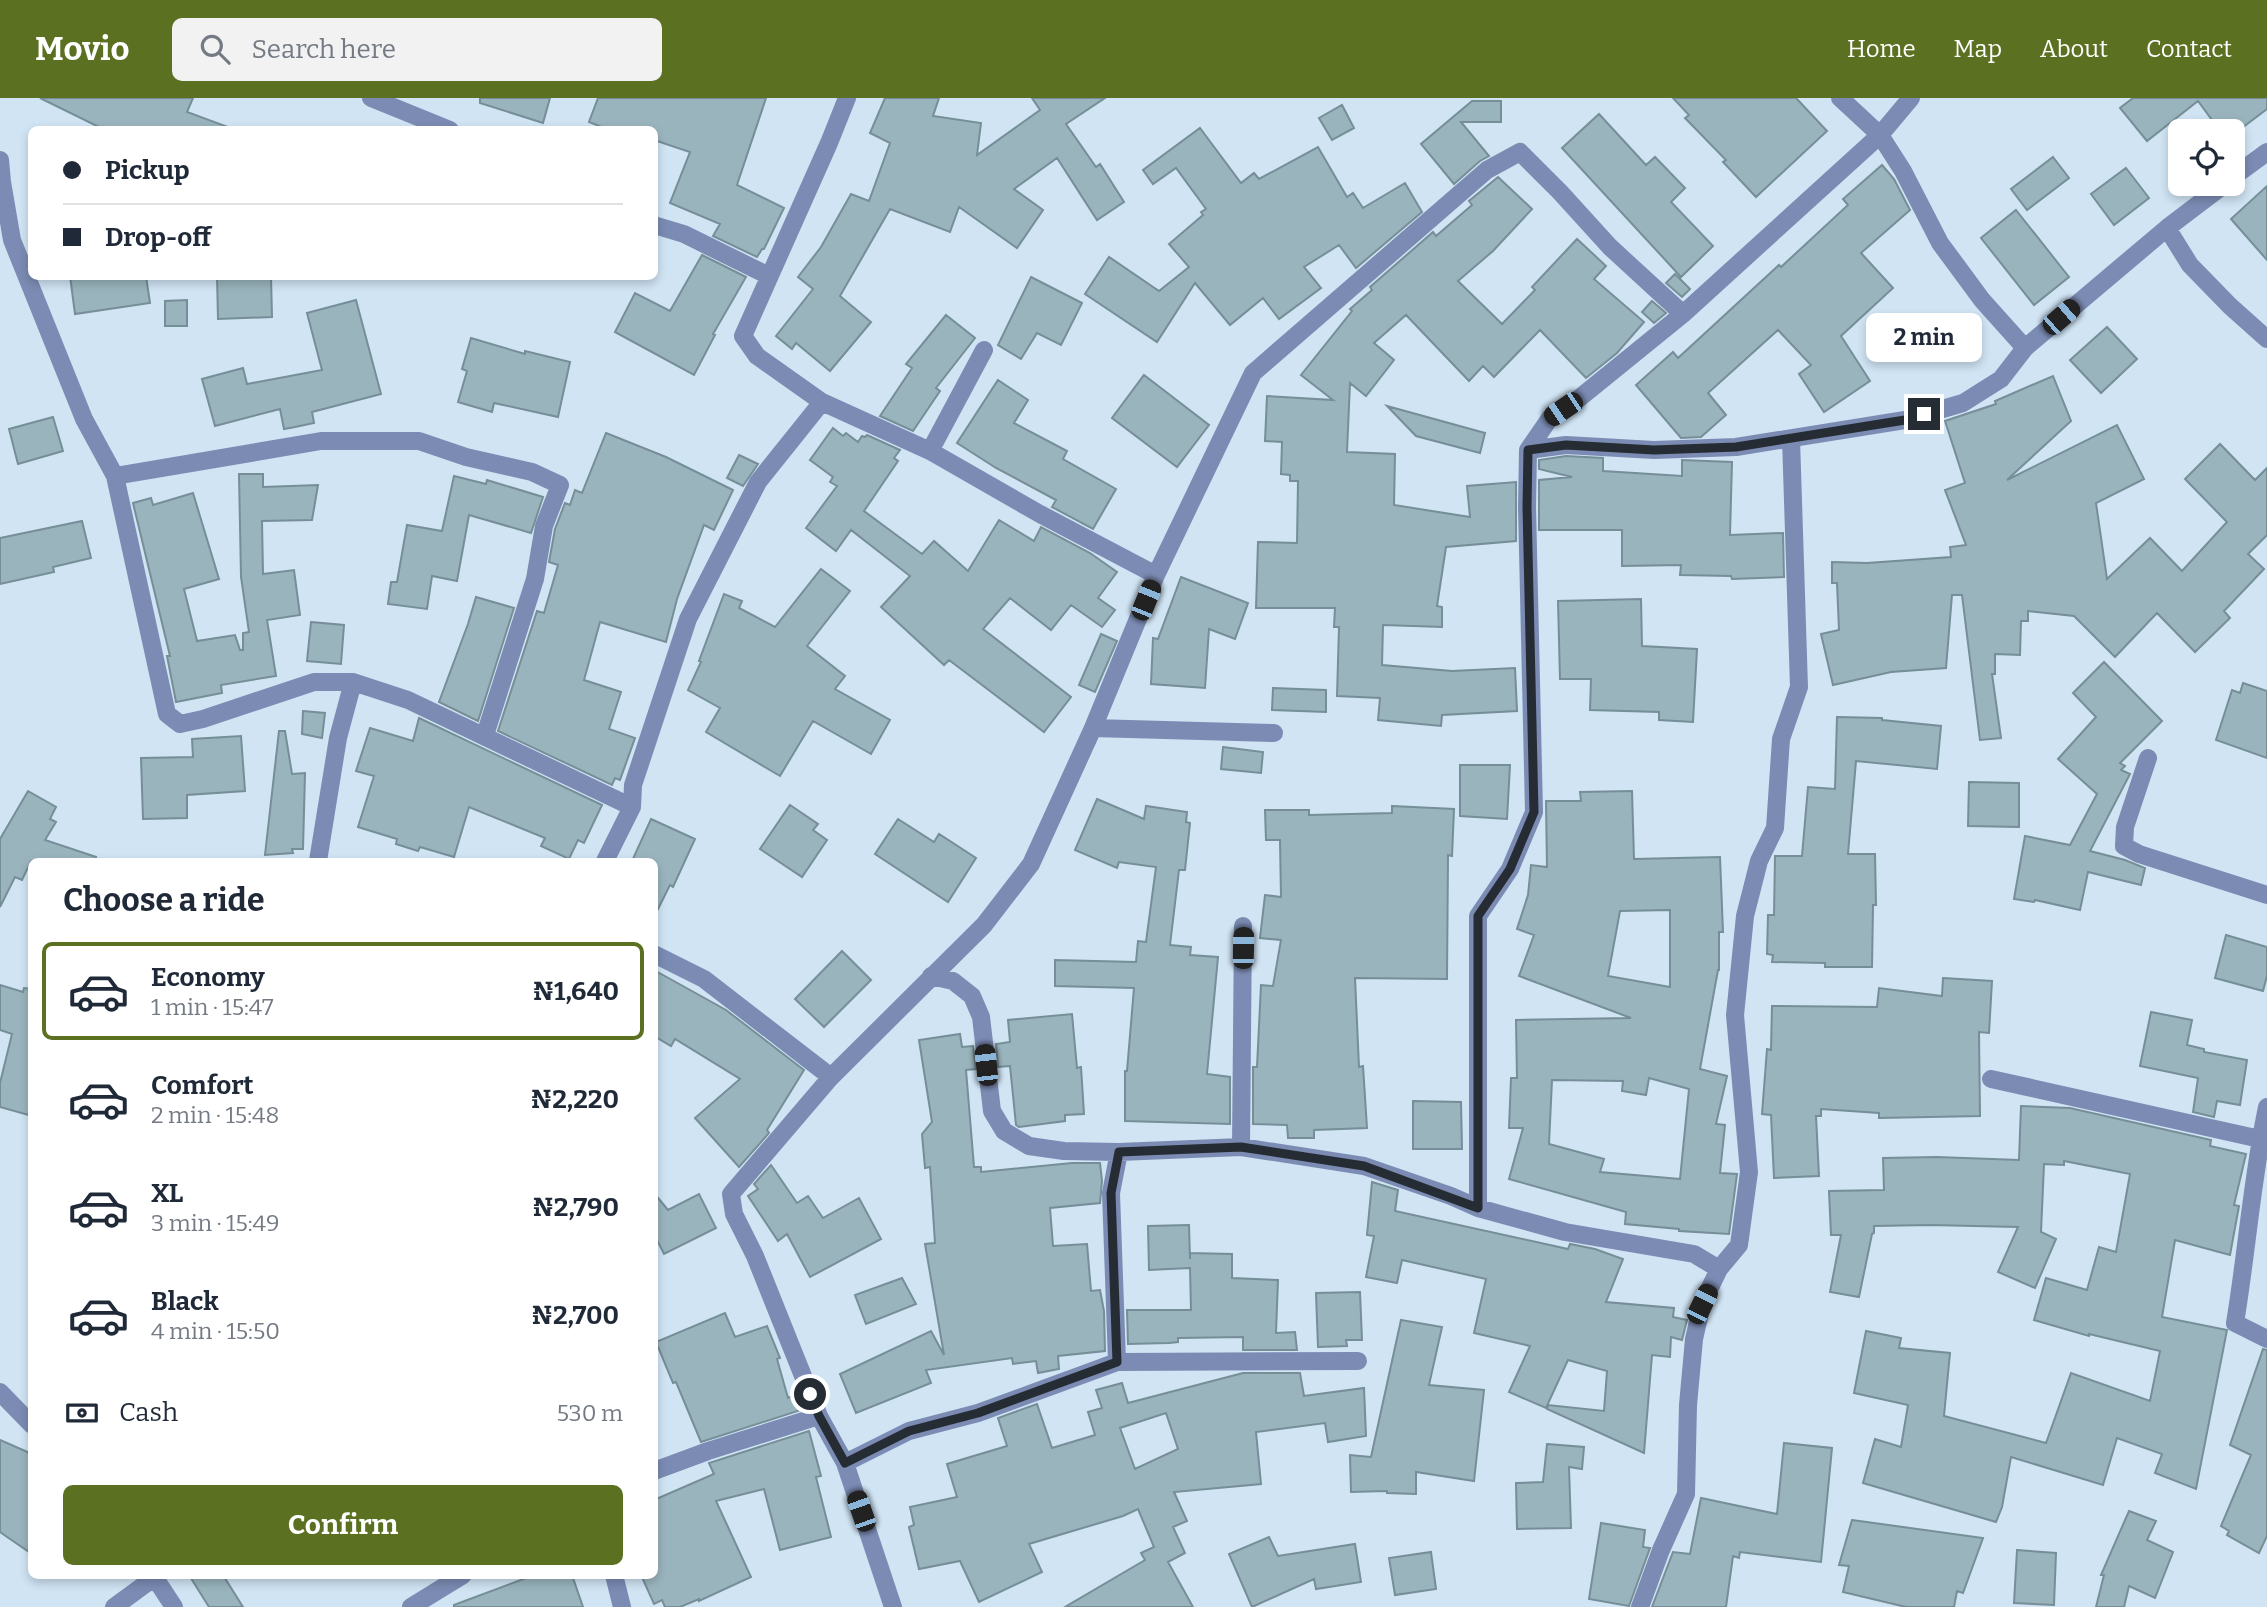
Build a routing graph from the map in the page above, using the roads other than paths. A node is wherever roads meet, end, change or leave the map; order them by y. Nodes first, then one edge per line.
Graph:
1 (371, 98) edge
2 (847, 98) edge
3 (1840, 98) edge
4 (1911, 98) edge
5 (399, 104) edge
6 (442, 126) edge
7 (1880, 135) junction
8 (2267, 152) edge
9 (0, 160) edge
10 (2245, 168) edge
11 (2209, 196) edge
12 (658, 226) edge
13 (2167, 228) junction
14 (769, 276) junction
15 (28, 280) edge
16 (28, 280) edge
17 (1683, 314) junction
18 (2267, 339) edge
19 (2025, 348) junction
20 (984, 350) dead end
21 (822, 402) junction
22 (1791, 439) junction
23 (1528, 450) junction
24 (930, 451) junction
25 (115, 476) junction
26 (1156, 575) junction
27 (353, 682) junction
28 (1093, 728) junction
29 (1274, 733) dead end
30 (485, 735) junction
31 (2148, 758) dead end
32 (632, 807) junction
33 (318, 858) edge
34 (606, 858) edge
35 (2267, 895) edge
36 (1243, 926) dead end
37 (658, 956) edge
38 (931, 976) junction
39 (831, 1077) junction
40 (1991, 1079) dead end
41 (2267, 1107) edge
42 (2260, 1139) junction
43 (1241, 1147) junction
44 (1119, 1152) junction
45 (1478, 1208) junction
46 (1719, 1269) junction
47 (2267, 1339) edge
48 (1358, 1361) dead end
49 (1117, 1362) junction
50 (0, 1392) edge
51 (819, 1416) junction
52 (28, 1421) edge
53 (845, 1463) junction
54 (658, 1470) edge
55 (150, 1579) edge
56 (156, 1579) edge
57 (456, 1579) edge
58 (615, 1579) edge
59 (114, 1607) edge
60 (174, 1607) edge
61 (411, 1607) edge
62 (622, 1607) edge
63 (893, 1607) edge
64 (1640, 1607) edge

1 - 5 street
2 - 14 street
3 - 7 street
4 - 7 street
5 - 6 street
7 - 17 street
7 - 19 street
8 - 10 street
9 - 16 street
11 - 13 street
12 - 14 street
13 - 18 street
13 - 19 street
14 - 21 street
15 - 25 street
17 - 23 street
17 - 26 street
19 - 22 street
20 - 24 street
21 - 24 street
21 - 32 street
22 - 23 street
22 - 46 street
23 - 45 street
24 - 26 street
25 - 27 street
25 - 30 street
26 - 28 street
27 - 30 street
27 - 33 street
28 - 29 street
28 - 38 street
30 - 32 street
31 - 35 street
32 - 34 street
36 - 43 street
37 - 39 street
38 - 39 street
38 - 44 street
39 - 51 street
40 - 42 street
41 - 42 street
42 - 47 street
43 - 44 street
43 - 45 street
44 - 49 street
45 - 46 street
46 - 64 street
48 - 49 street
49 - 53 street
50 - 52 street
51 - 53 street
51 - 54 street
53 - 63 street
55 - 59 street
56 - 60 street
57 - 61 street
58 - 62 street

